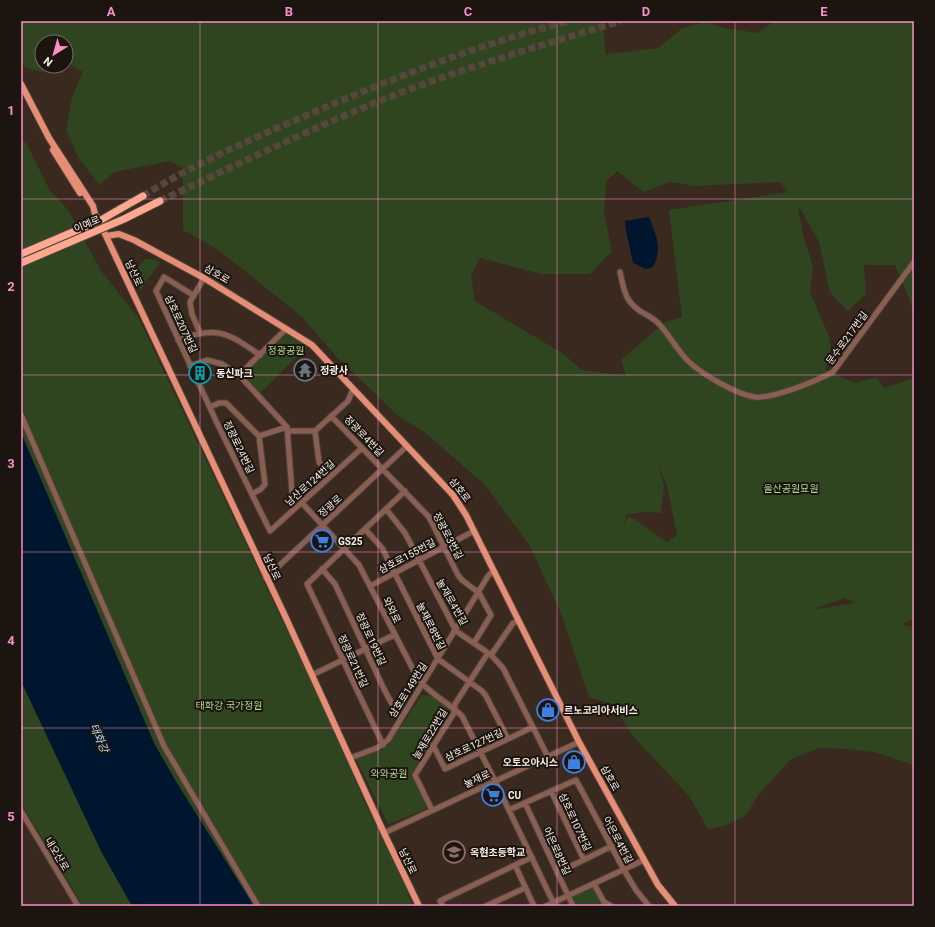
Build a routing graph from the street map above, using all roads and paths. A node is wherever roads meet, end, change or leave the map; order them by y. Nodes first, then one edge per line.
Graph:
1 (21, 84) edge
2 (21, 92) edge
3 (143, 196) tunnel mouth
4 (160, 201) tunnel mouth
5 (95, 214) junction
6 (106, 236) junction
7 (21, 254) edge
8 (914, 262) edge
9 (21, 263) edge
10 (620, 272) dead end
11 (204, 278) junction
12 (193, 295) junction
13 (286, 328) junction
14 (200, 333) junction
15 (178, 340) junction
16 (260, 355) junction
17 (190, 366) junction
18 (239, 375) junction
19 (353, 389) junction
20 (210, 407) junction
21 (21, 415) edge
22 (331, 416) junction
23 (287, 429) junction
24 (315, 431) junction
25 (260, 436) junction
26 (407, 446) junction
27 (362, 448) junction
28 (383, 469) junction
29 (331, 476) junction
30 (405, 492) junction
31 (252, 494) junction
32 (301, 503) junction
33 (386, 509) junction
34 (322, 526) junction
35 (365, 529) junction
36 (270, 531) joint
37 (474, 531) junction
38 (444, 547) junction
39 (344, 548) junction
40 (418, 561) junction
41 (322, 569) junction
42 (494, 571) junction
43 (394, 573) junction
44 (266, 578) junction
45 (370, 586) junction
46 (479, 593) junction
47 (518, 621) junction
48 (456, 631) junction
49 (394, 635) junction
50 (474, 643) junction
51 (366, 649) junction
52 (490, 654) junction
53 (438, 659) junction
54 (342, 660) junction
55 (312, 675) junction
56 (470, 682) junction
57 (422, 685) junction
58 (455, 709) junction
59 (400, 719) junction
60 (533, 727) junction
61 (508, 739) junction
62 (579, 742) junction
63 (383, 745) junction
64 (433, 745) junction
65 (481, 752) junction
66 (548, 756) junction
67 (350, 758) junction
68 (496, 781) junction
69 (551, 791) junction
70 (525, 803) junction
71 (432, 810) junction
72 (509, 810) junction
73 (21, 811) edge
74 (23, 819) edge
75 (384, 833) junction
76 (612, 846) junction
77 (532, 858) junction
78 (584, 860) junction
79 (644, 860) junction
80 (515, 865) junction
81 (624, 870) junction
82 (557, 873) junction
83 (594, 884) junction
84 (525, 888) junction
85 (568, 896) junction
86 (442, 904) edge
87 (554, 904) edge
88 (78, 906) edge
89 (258, 906) edge
90 (419, 906) edge
91 (486, 906) edge
92 (534, 906) edge
93 (546, 906) edge
94 (573, 906) edge
95 (611, 906) edge
96 (649, 906) edge
97 (675, 906) edge

1 - 5 main road
2 - 5 main road
3 - 7 highway, 이예로, bridge
4 - 9 highway, 이예로, bridge
5 - 6 main road
6 - 11 main road, 삼호로
6 - 44 main road, 남산로
8 - 10 street, 문수로217번길
11 - 12 street
11 - 13 main road, 삼호로
12 - 14 street, 삼호로207번길
12 - 15 street, 삼호로207번길
13 - 16 street
13 - 19 main road, 삼호로
14 - 15 street
14 - 16 street
15 - 17 street, 삼호로207번길
16 - 18 street
17 - 18 street
17 - 20 street, 정광로24번길
18 - 23 street
19 - 22 street
19 - 26 main road, 삼호로
20 - 25 street, 정광로24번길
20 - 31 street, 정광로24번길
21 - 89 street
22 - 24 street, 정광로4번길
22 - 27 street, 정광로4번길
23 - 24 street
23 - 25 street
23 - 32 street, 와와로
24 - 29 street
25 - 31 street, 정광로24번길
26 - 28 street, 정광로
26 - 37 main road, 삼호로
27 - 28 street, 정광로4번길
27 - 29 street, 남산로124번길
28 - 30 street, 정광로3번길
28 - 34 street, 정광로
29 - 32 street, 남산로124번길
30 - 33 street
30 - 38 street, 정광로3번길
31 - 36 street, 정광로24번길
32 - 34 street, 와와로
32 - 36 street, 남산로124번길
33 - 35 street
33 - 40 street, 눌재로4번길
34 - 39 street, 와와로
34 - 44 street, 정광로
35 - 39 street
35 - 43 street, 눌재로8번길
37 - 38 street, 삼호로155번길
37 - 42 main road, 삼호로
38 - 40 street, 삼호로155번길
38 - 46 street, 정광로3번길
39 - 41 street
39 - 45 street, 와와로
40 - 43 street, 삼호로155번길
40 - 48 street, 눌재로4번길
41 - 51 street, 정광로19번길
41 - 54 street, 정광로21번길
42 - 46 street, 삼호로149번길
42 - 47 main road, 삼호로
43 - 45 street, 삼호로155번길
43 - 53 street, 눌재로8번길
44 - 55 main road, 남산로
45 - 49 street, 와와로
46 - 48 street, 삼호로149번길
46 - 50 street
47 - 52 street, 눌재로22번길
47 - 62 main road, 삼호로
48 - 50 street, 눌재로4번길
48 - 53 street, 삼호로149번길
49 - 51 street
49 - 57 street, 와와로
50 - 52 street, 눌재로4번길
51 - 54 street
51 - 59 street, 정광로19번길
52 - 56 street, 눌재로22번길
52 - 60 street, 눌재로4번길
53 - 56 street, 눌재로8번길
53 - 57 street, 삼호로149번길
54 - 55 street
54 - 63 street, 정광로21번길
55 - 67 main road, 남산로
56 - 58 street, 눌재로22번길
56 - 61 street, 눌재로8번길
57 - 58 street, 와와로
57 - 59 street, 삼호로149번길
58 - 64 street, 눌재로22번길
58 - 65 street, 와와로
59 - 63 street, 삼호로149번길
60 - 61 street, 삼호로127번길
60 - 66 street, 눌재로4번길
61 - 65 street, 삼호로127번길
62 - 66 street, 눌재로
62 - 79 main road, 삼호로
63 - 67 street
64 - 65 street, 삼호로127번길
64 - 71 street, 눌재로22번길
65 - 68 street, 와와로
66 - 68 street, 눌재로
67 - 75 main road, 남산로
68 - 71 street, 눌재로
68 - 72 street, 와와로
69 - 70 street
69 - 76 street, 어은로4번길
69 - 78 street, 삼호로107번길
70 - 72 street
70 - 82 street, 어은로8번길
71 - 75 street, 눌재로
72 - 77 street, 와와로
73 - 74 street, 내오산로
74 - 88 street, 내오산로
75 - 90 main road, 남산로
76 - 78 street, 삼호로107번길
76 - 81 street, 어은로4번길
77 - 80 street
77 - 87 street, 와와로
78 - 82 street, 삼호로107번길
79 - 81 street
79 - 97 main road, 삼호로
80 - 84 street
80 - 86 street
81 - 83 street
81 - 96 street, 어은로4번길
82 - 85 street, 어은로8번길
83 - 85 street
83 - 95 street
84 - 91 street
84 - 92 street
85 - 87 street
85 - 94 street, 어은로8번길
87 - 93 street

